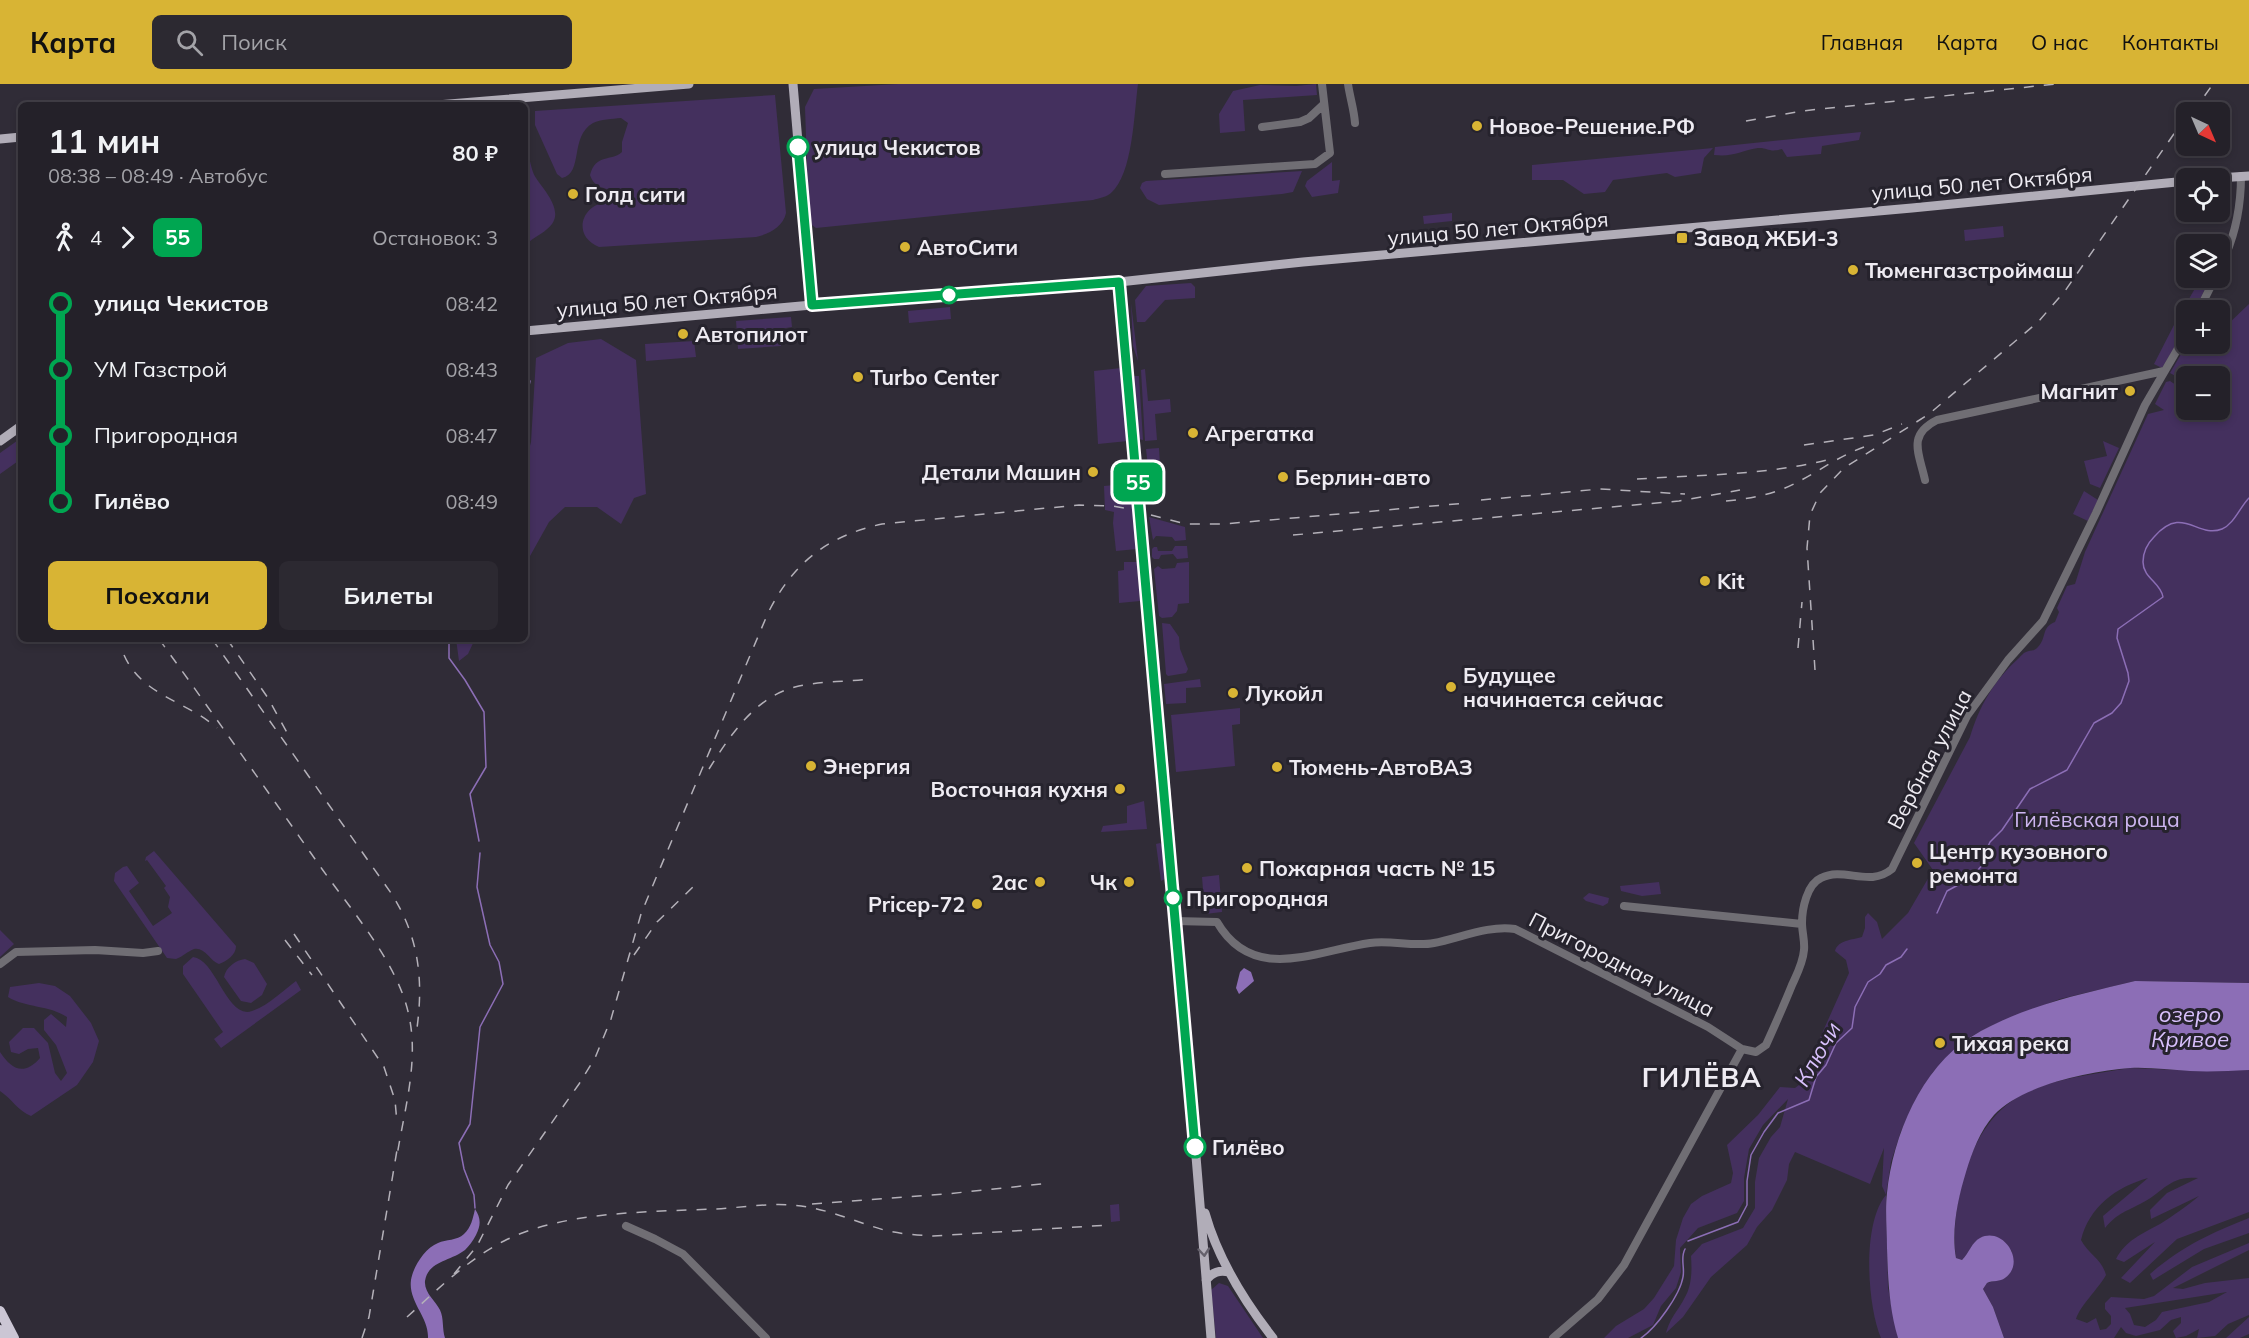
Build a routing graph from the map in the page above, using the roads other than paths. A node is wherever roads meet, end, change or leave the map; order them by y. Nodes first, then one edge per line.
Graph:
1 (688, 84) edge
2 (793, 84) edge
3 (1322, 84) edge
4 (1347, 84) edge
5 (487, 102) edge
6 (1324, 104) junction
7 (1355, 123) dead end
8 (1262, 127) dead end
9 (18, 137) edge
10 (0, 139) edge
11 (1165, 174) dead end
12 (2245, 176) edge
13 (2230, 177) edge
14 (2176, 183) edge
15 (2230, 243) edge
16 (1119, 282) junction
17 (812, 305) junction
18 (528, 331) edge
19 (2176, 351) edge
20 (2164, 371) junction
21 (18, 428) edge
22 (0, 441) edge
23 (1925, 480) dead end
24 (1624, 906) dead end
25 (1175, 921) junction
26 (1802, 924) junction
27 (158, 951) dead end
28 (0, 964) edge
29 (1742, 1049) junction
30 (1199, 1193) junction
31 (626, 1226) dead end
32 (1229, 1272) junction
33 (1206, 1280) junction
34 (0, 1311) edge
35 (0, 1330) edge
36 (4, 1338) edge
37 (14, 1338) edge
38 (766, 1338) edge
39 (1210, 1338) edge
40 (1273, 1338) edge
41 (1553, 1338) edge

1 - 5 main road
2 - 17 main road
3 - 6 street
4 - 7 street
6 - 8 street
6 - 11 street
9 - 10 main road
12 - 13 main road
12 - 15 street
14 - 16 main road, улица 50 лет Октября
16 - 17 main road, улица 50 лет Октября
16 - 25 main road
17 - 18 main road, улица 50 лет Октября
19 - 20 street, Вербная улица
20 - 23 street
20 - 26 street, Вербная улица
21 - 22 main road
24 - 26 street
25 - 29 street, Пригородная улица
25 - 30 main road
26 - 29 street
27 - 28 street
29 - 41 street
30 - 32 main road
30 -> 33 main road
31 - 38 street
32 - 33 main road
32 - 40 main road
33 - 39 main road
34 - 37 highway
35 - 36 highway

